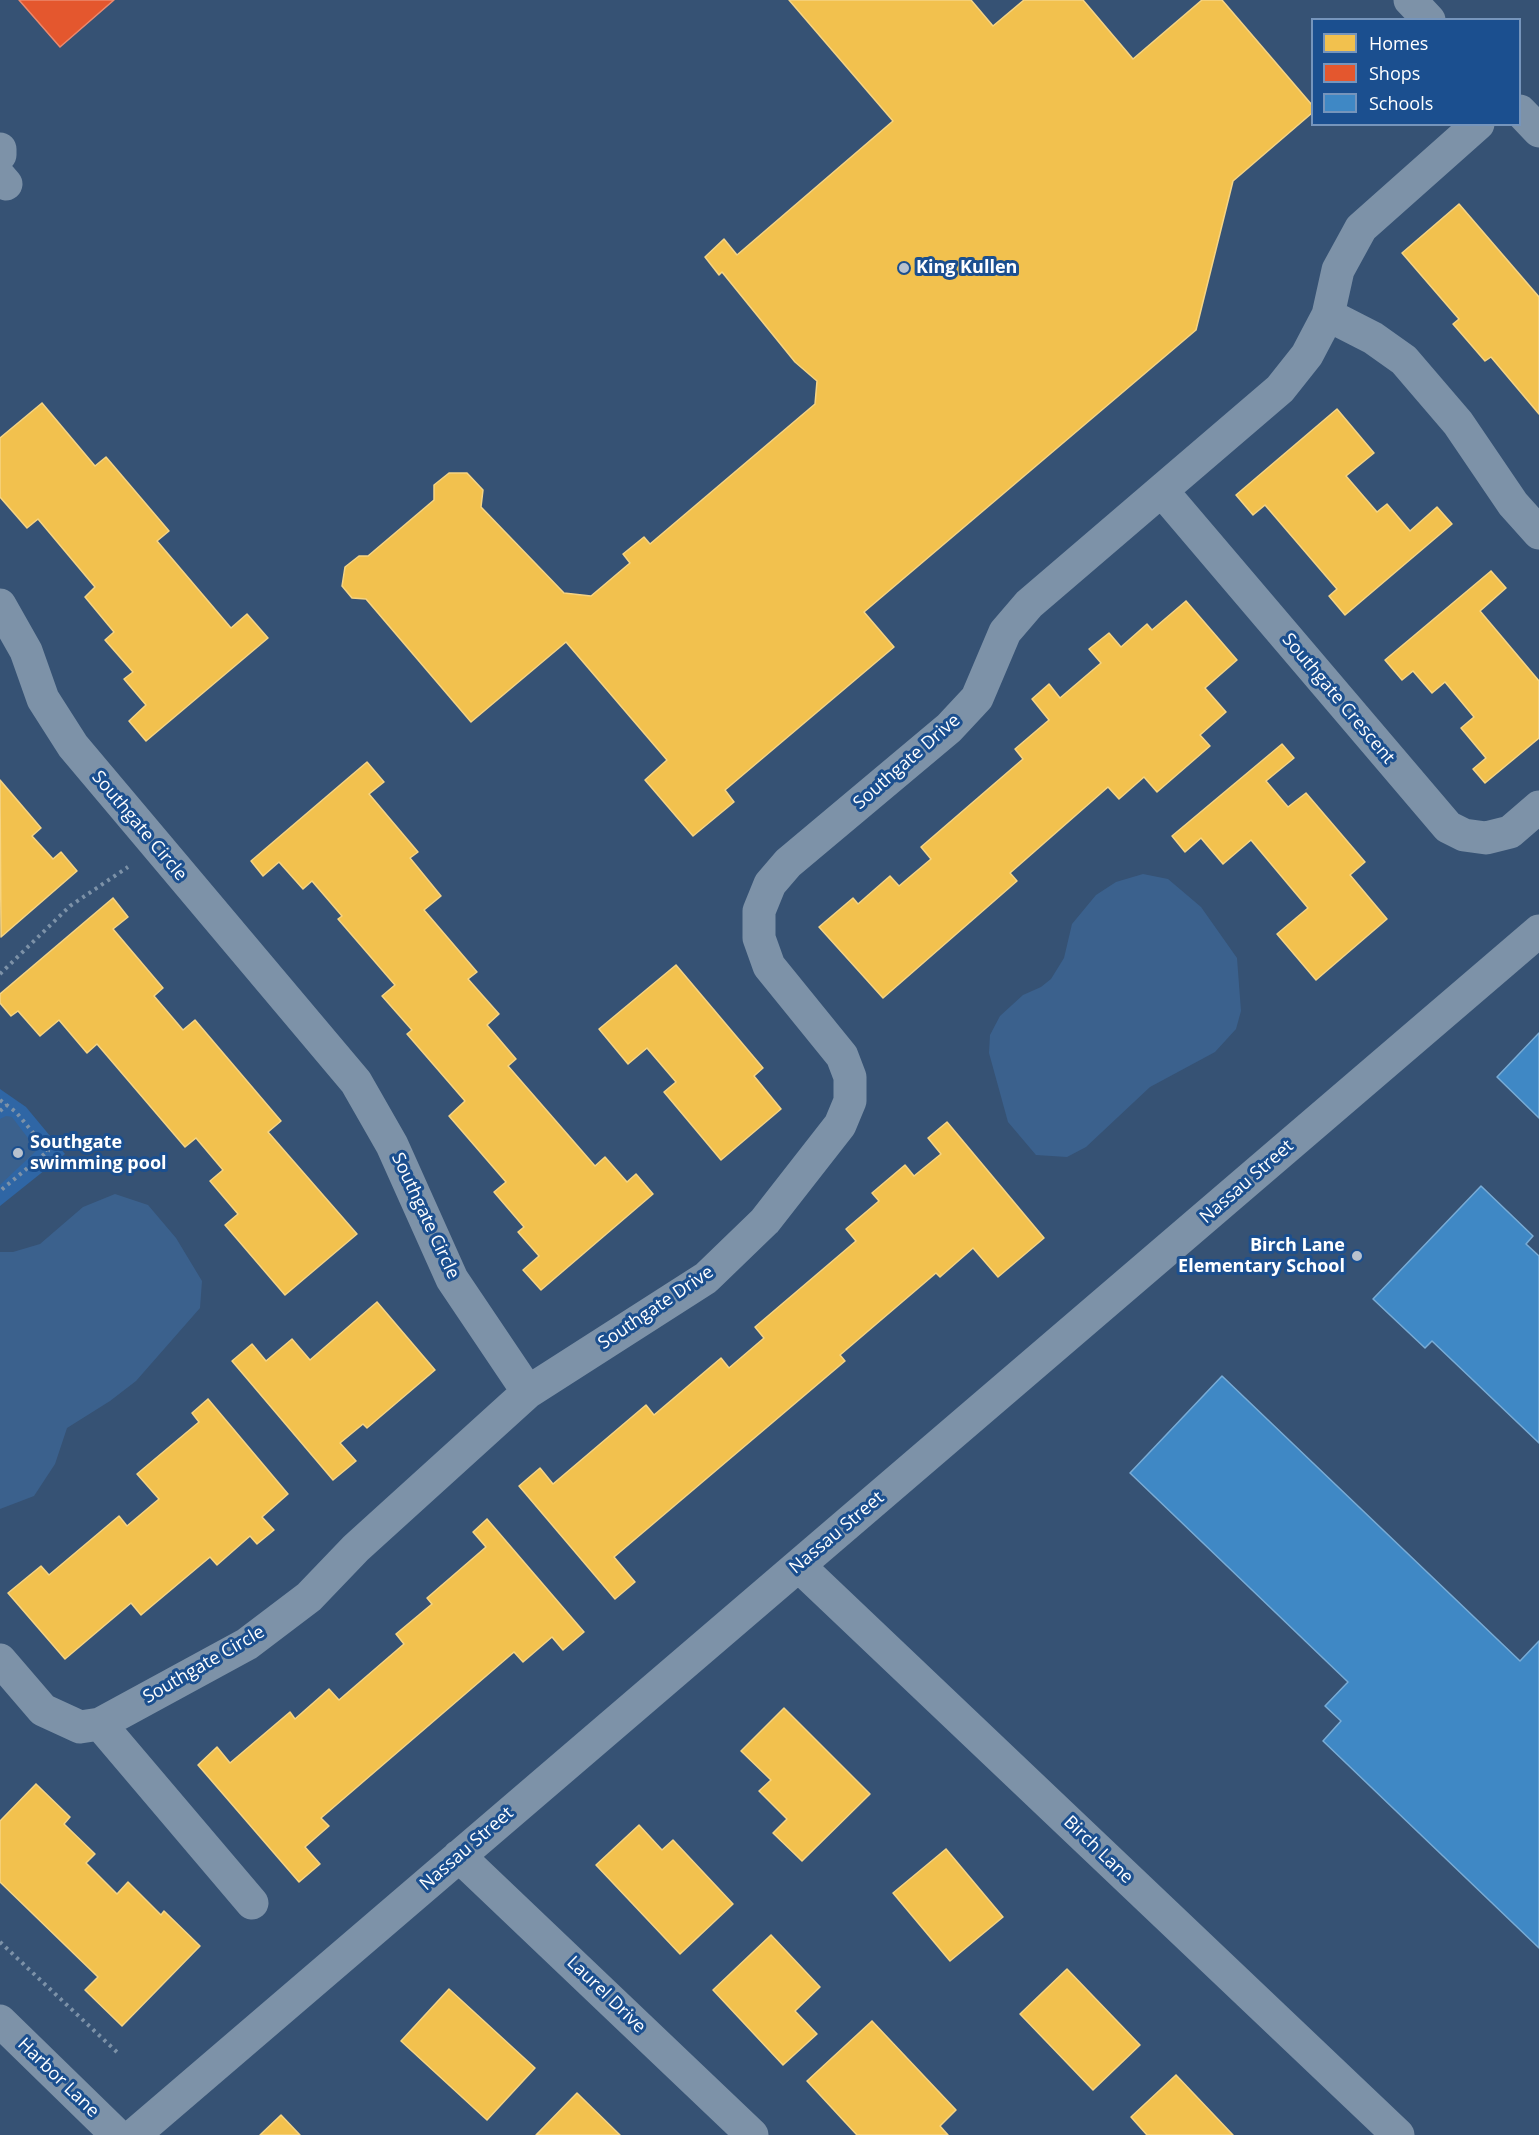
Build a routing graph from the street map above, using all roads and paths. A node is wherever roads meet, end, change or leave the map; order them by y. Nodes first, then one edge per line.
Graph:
1 (1410, 0) edge
2 (1428, 18) edge
3 (1521, 112) edge
4 (1476, 126) edge
5 (1539, 131) edge
6 (0, 148) edge
7 (2, 172) edge
8 (1328, 315) junction
9 (1162, 491) junction
10 (1539, 533) edge
11 (0, 605) edge
12 (1539, 807) edge
13 (129, 866) dead end
14 (1539, 931) edge
15 (0, 974) edge
16 (0, 1100) edge
17 (7, 1105) junction
18 (0, 1111) edge
19 (0, 1191) edge
20 (528, 1392) junction
21 (799, 1566) junction
22 (0, 1660) edge
23 (100, 1724) junction
24 (459, 1856) junction
25 (252, 1903) dead end
26 (0, 1942) edge
27 (0, 2021) edge
28 (119, 2054) dead end
29 (117, 2135) edge
30 (134, 2135) edge
31 (752, 2135) edge
32 (1398, 2135) edge

1 - 2 street
3 - 5 street
4 - 8 street, Southgate Drive
6 - 7 street
8 - 9 street, Southgate Drive
8 - 10 street
9 - 12 street, Southgate Crescent
9 - 20 street, Southgate Drive
11 - 20 street, Southgate Circle
13 - 15 path
14 - 21 street, Nassau Street
16 - 17 path
17 - 18 path
17 - 19 path
20 - 23 street, Southgate Circle
21 - 24 street, Nassau Street
21 - 32 street, Birch Lane
22 - 23 street
23 - 25 street
24 - 30 street, Nassau Street
24 - 31 street, Laurel Drive
26 - 28 path
27 - 29 street, Harbor Lane

